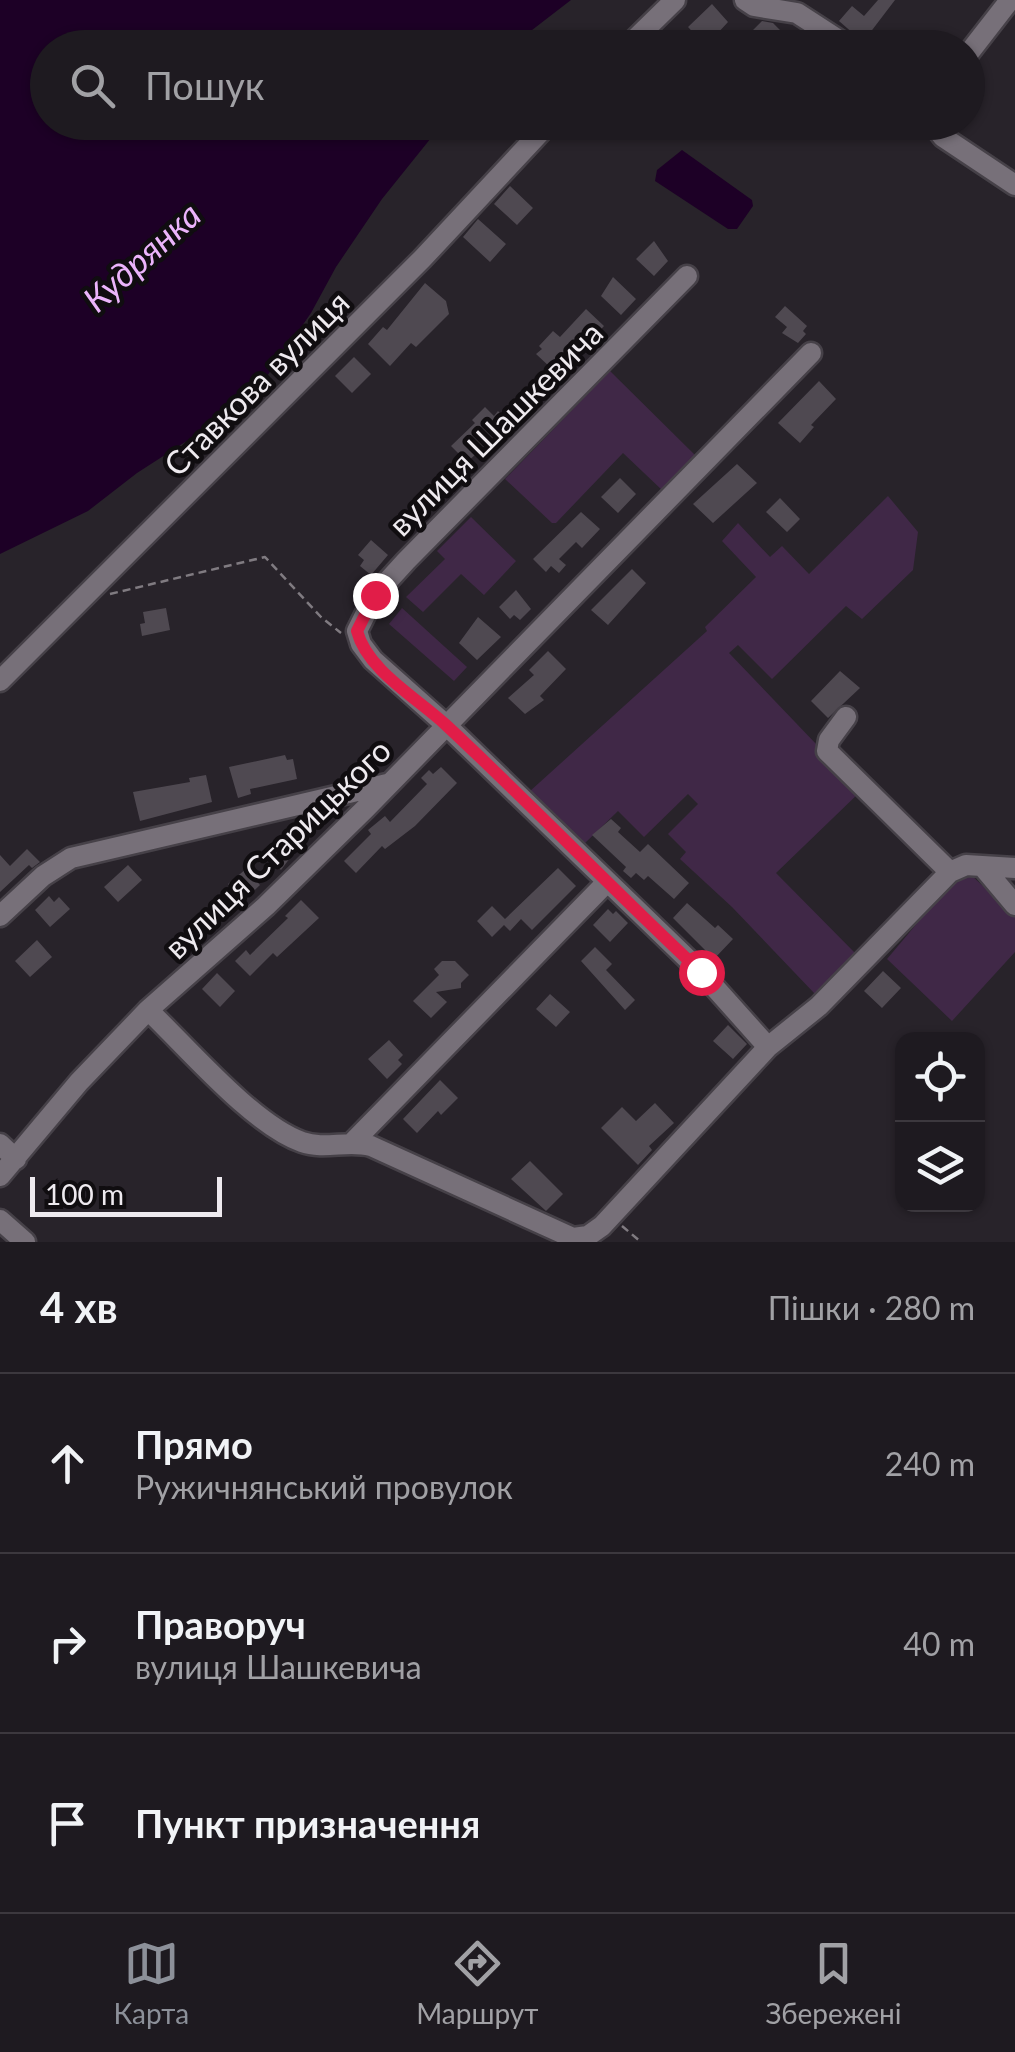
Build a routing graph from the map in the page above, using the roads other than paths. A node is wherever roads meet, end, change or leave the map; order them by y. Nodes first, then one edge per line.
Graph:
1 (675, 0) edge
2 (744, 0) edge
3 (1010, 0) edge
4 (644, 30) edge
5 (823, 30) edge
6 (985, 32) edge
7 (533, 140) edge
8 (948, 140) edge
9 (1015, 185) edge
10 (686, 276) dead end
11 (811, 353) dead end
12 (0, 681) edge
13 (846, 717) dead end
14 (446, 724) junction
15 (360, 800) junction
16 (982, 867) junction
17 (1015, 868) edge
18 (950, 872) junction
19 (606, 883) junction
20 (1015, 905) edge
21 (0, 916) edge
22 (148, 1010) junction
23 (768, 1047) junction
24 (353, 1142) junction
25 (0, 1144) edge
26 (16, 1160) junction
27 (0, 1176) edge
28 (0, 1220) edge
29 (24, 1242) edge

1 - 4 street
2 - 5 street
3 - 6 street
7 - 12 street, Ставкова вулиця
8 - 9 street
10 - 14 street, вулиця Шашкевича
11 - 14 street, вулиця Старицького
13 - 18 street
14 - 15 street, вулиця Старицького
14 - 19 street
15 - 21 street
15 - 22 street, вулиця Старицького
16 - 17 street
16 - 18 street
16 - 20 street
18 - 23 street
19 - 23 street
19 - 24 street
22 - 24 street
22 - 26 street, вулиця Старицького
23 - 24 street
25 - 26 street
26 - 27 street, вулиця Старицького
28 - 29 street

